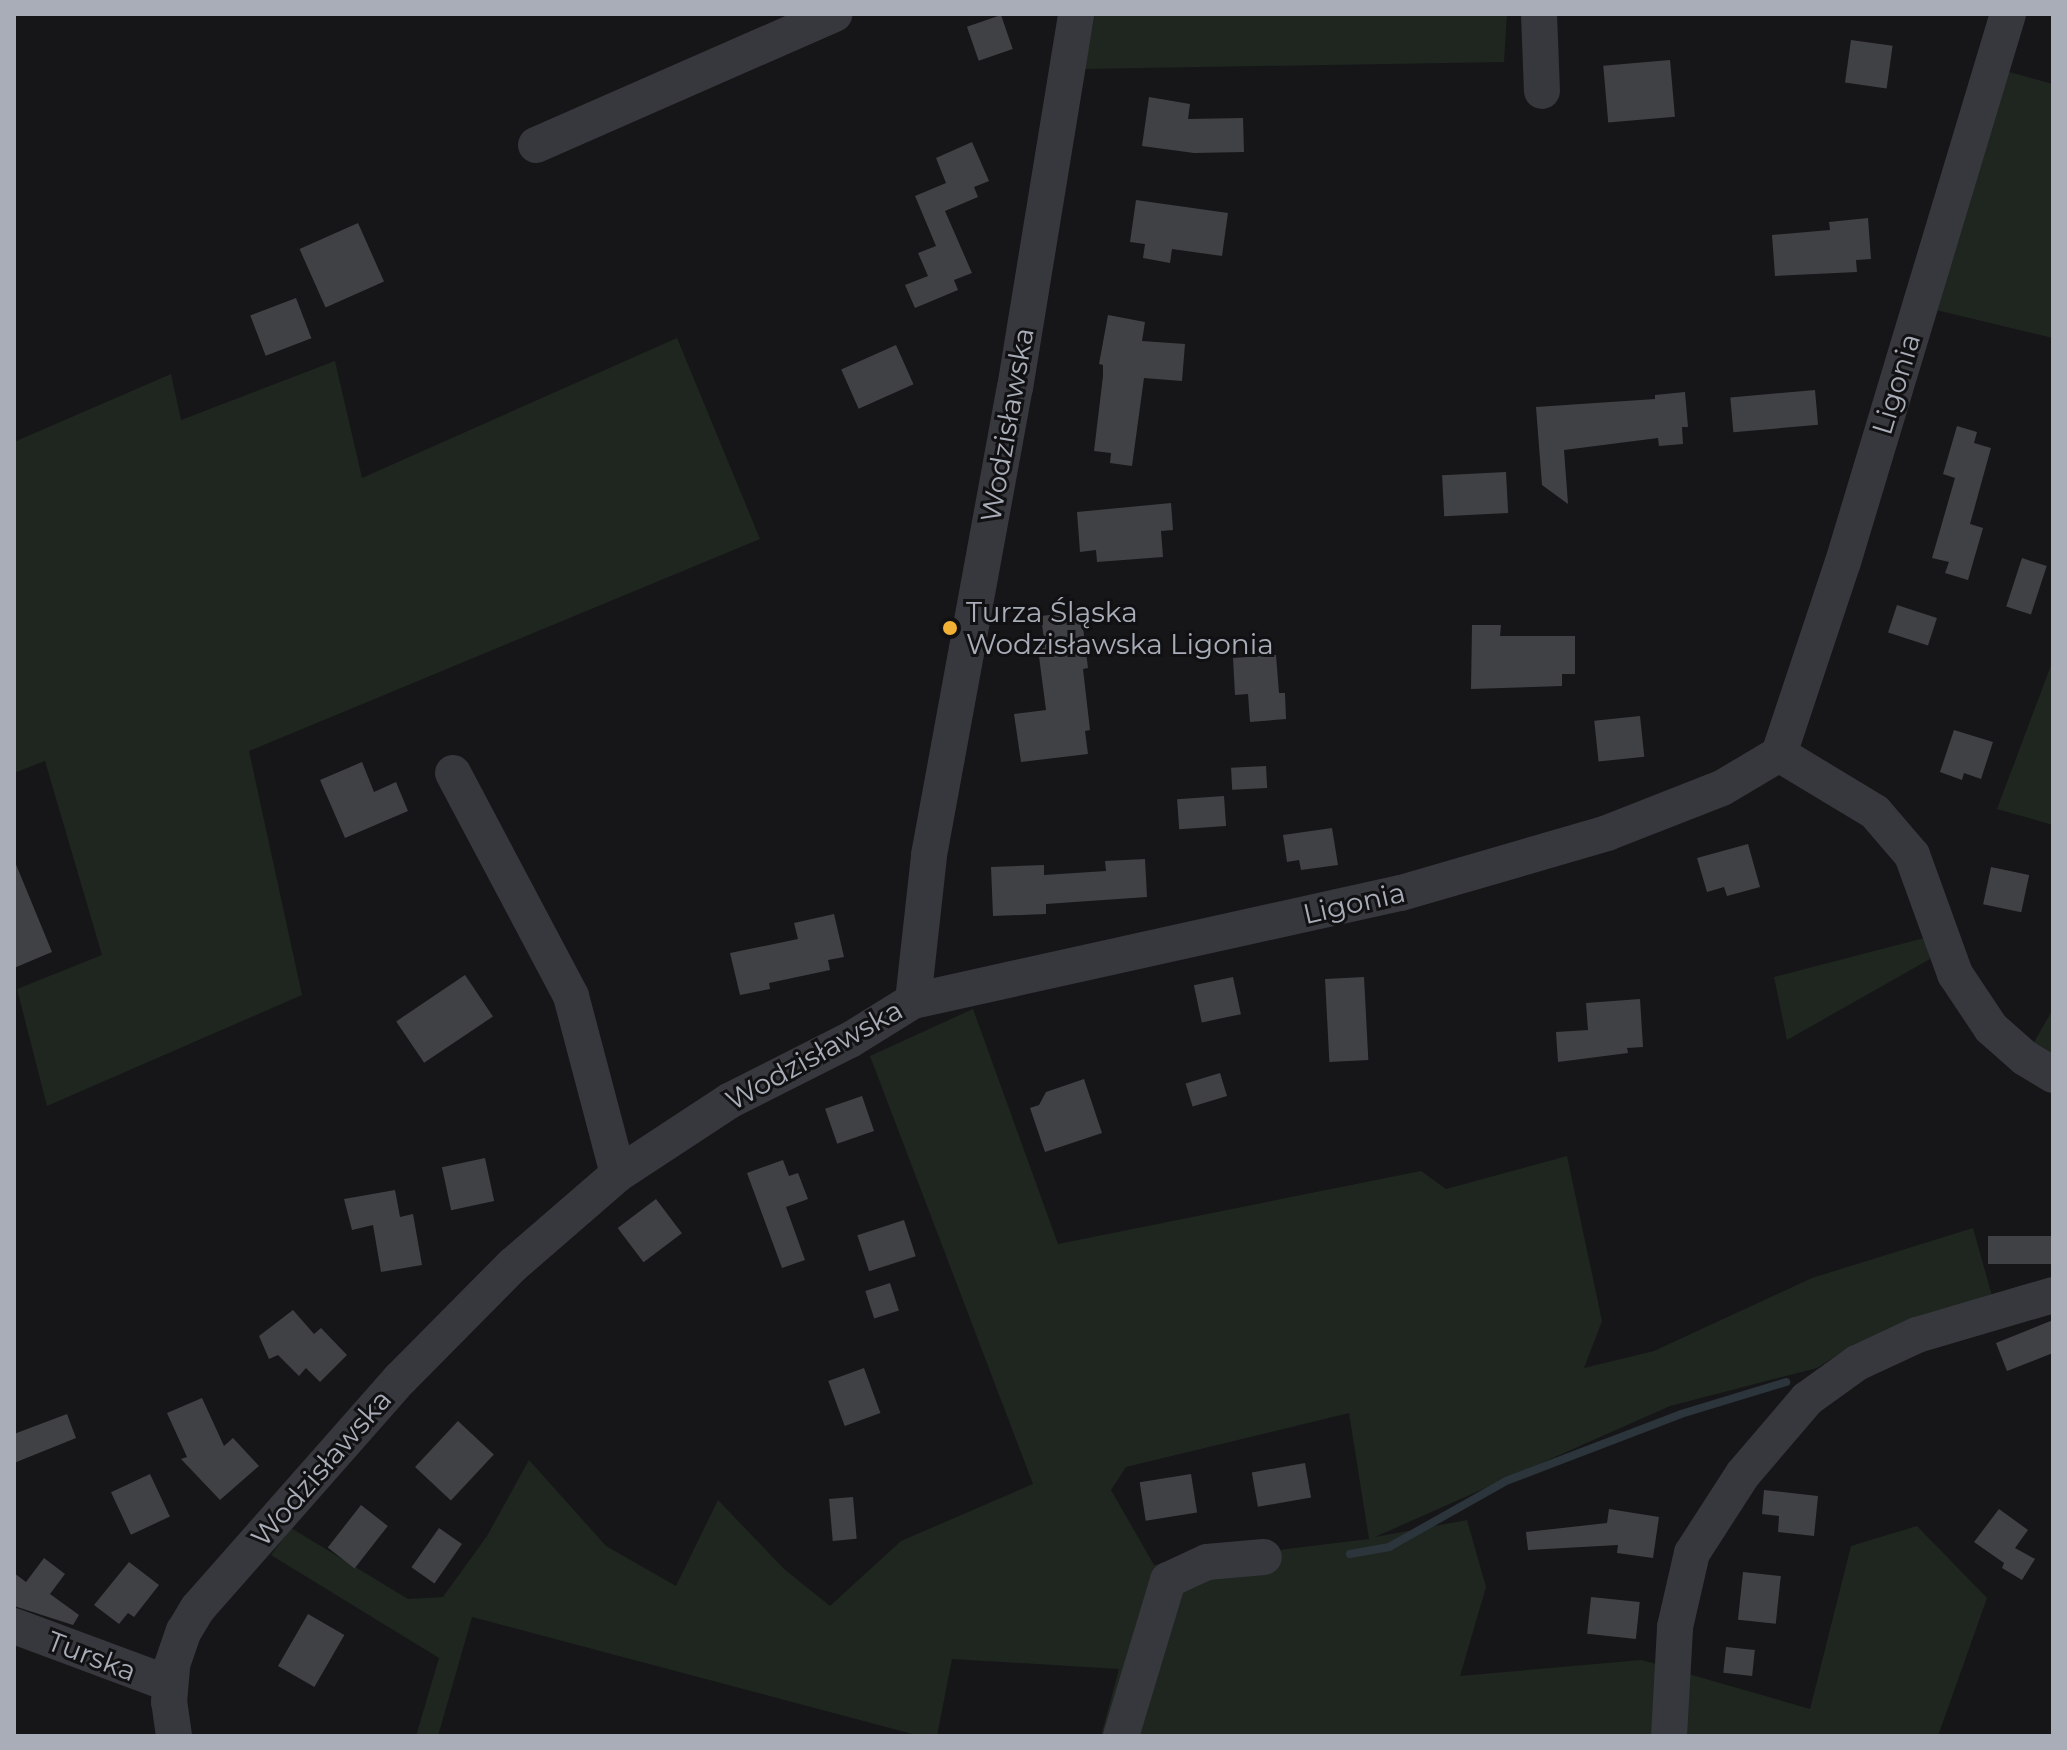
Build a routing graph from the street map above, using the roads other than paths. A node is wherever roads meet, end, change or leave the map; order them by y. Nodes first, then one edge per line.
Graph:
1 (834, 14) edge
2 (1076, 14) edge
3 (1539, 14) edge
4 (2008, 14) edge
5 (1542, 91) dead end
6 (536, 145) dead end
7 (1779, 754) junction
8 (453, 773) dead end
9 (913, 1001) junction
10 (2053, 1075) edge
11 (618, 1174) junction
12 (2053, 1295) edge
13 (1264, 1557) dead end
14 (14, 1626) edge
15 (170, 1684) junction
16 (174, 1736) edge
17 (1121, 1736) edge
18 (1669, 1736) edge

1 - 6 street
2 - 9 street, Wodzisławska
3 - 5 street
4 - 7 street, Ligonia
7 - 9 street, Ligonia
7 - 10 street
8 - 11 street
9 - 11 street, Wodzisławska
11 - 15 street, Wodzisławska
12 - 18 street
13 - 17 street
14 - 15 street, Turska
15 - 16 street, Wodzisławska

